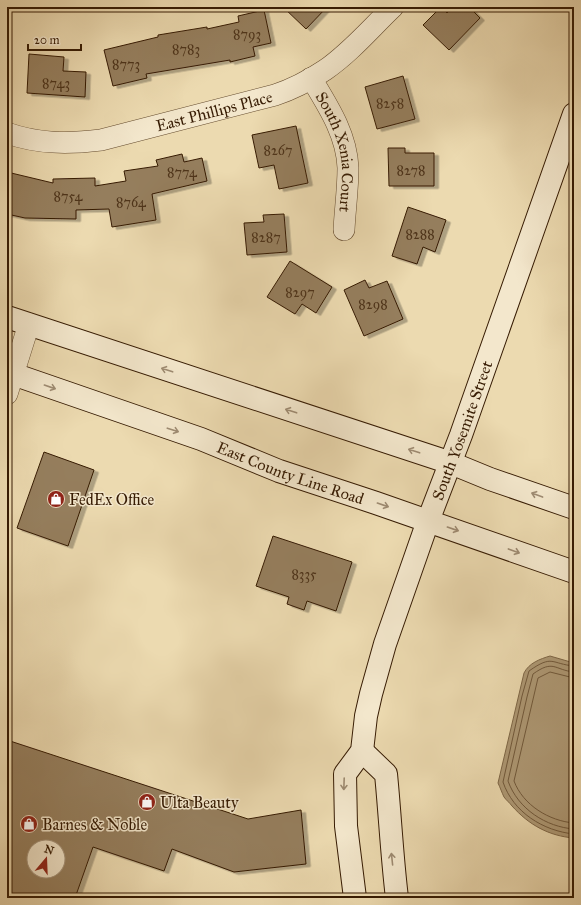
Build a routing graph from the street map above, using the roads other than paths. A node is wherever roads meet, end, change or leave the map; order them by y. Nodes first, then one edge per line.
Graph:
1 (393, 7) edge
2 (311, 78) junction
3 (574, 114) edge
4 (7, 134) edge
5 (344, 230) dead end
6 (7, 317) edge
7 (29, 324) junction
8 (9, 380) edge
9 (451, 463) junction
10 (574, 508) edge
11 (428, 520) junction
12 (574, 572) edge
13 (362, 751) junction
14 (356, 898) edge
15 (396, 898) edge

1 - 2 street, East Phillips Place
2 - 4 street, East Phillips Place
2 - 5 street, South Xenia Court
3 - 9 main road, South Yosemite Street
6 - 7 main road
7 - 8 street
9 -> 7 main road
8 -> 11 main road, East County Line Road
10 -> 9 main road
9 - 11 main road, South Yosemite Street
11 -> 12 main road, East County Line Road
11 - 13 main road, South Yosemite Street
13 -> 14 main road, South Yosemite Street
15 -> 13 main road

